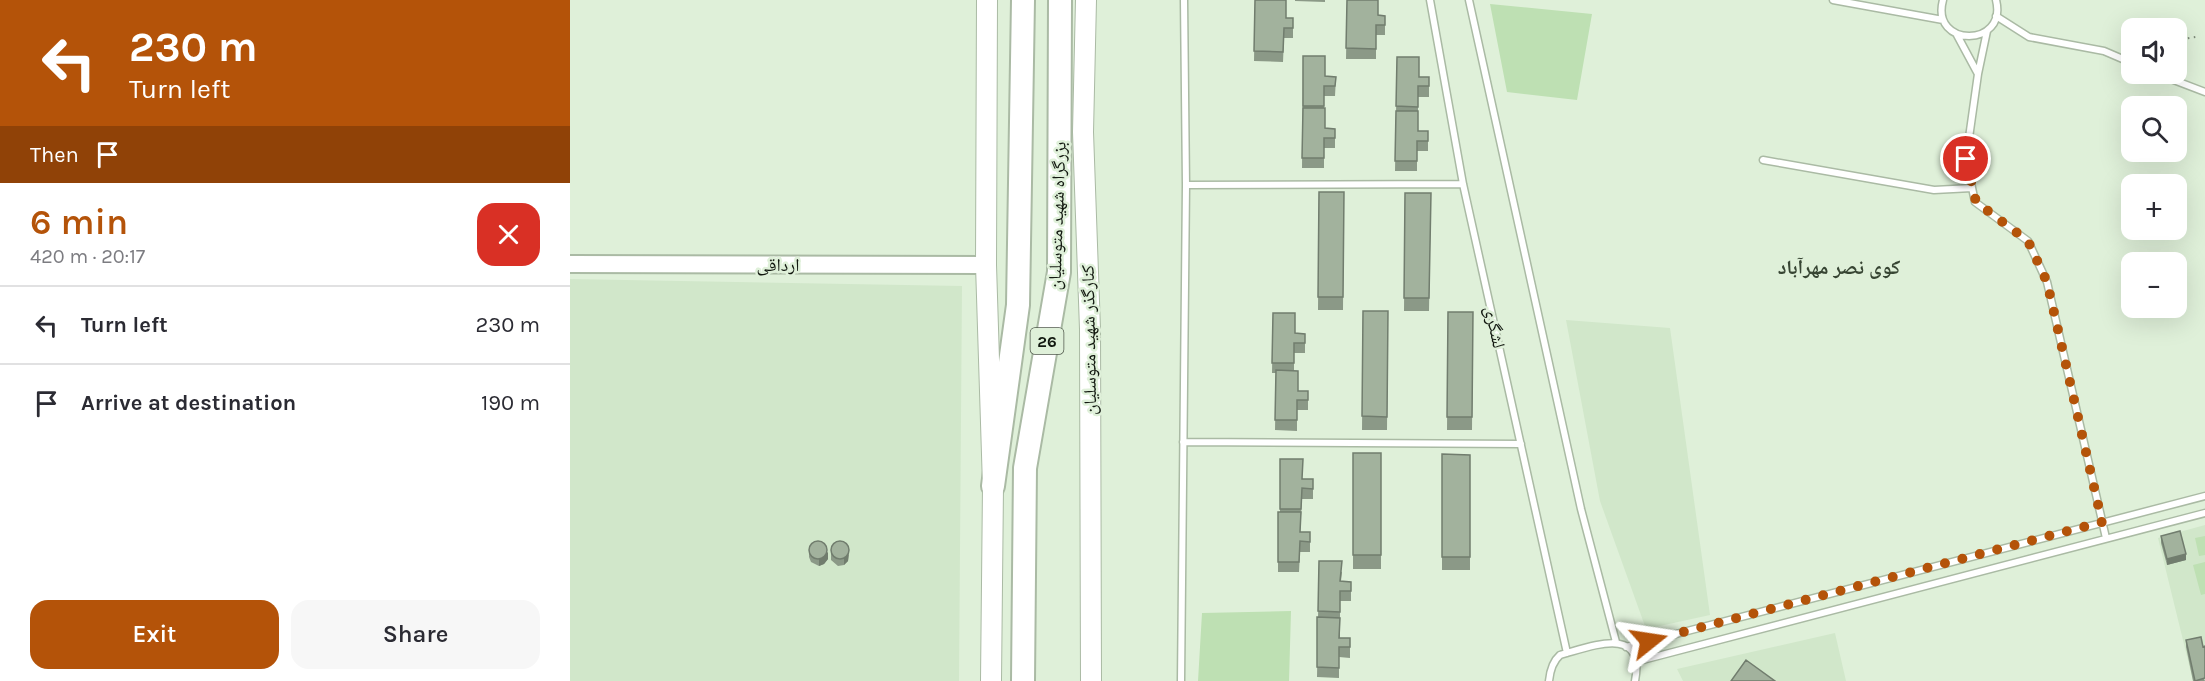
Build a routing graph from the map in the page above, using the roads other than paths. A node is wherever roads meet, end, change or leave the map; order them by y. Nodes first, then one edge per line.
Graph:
1 (987, 0) edge
2 (1023, 0) edge
3 (1060, 0) edge
4 (1086, 0) edge
5 (1184, 0) edge
6 (1430, 0) edge
7 (1469, 0) edge
8 (1833, 0) edge
9 (1943, 0) edge
10 (1996, 0) edge
11 (1996, 16) junction
12 (1943, 20) junction
13 (1987, 31) junction
14 (1957, 34) junction
15 (2121, 58) edge
16 (1978, 74) junction
17 (2183, 84) edge
18 (2205, 93) edge
19 (1083, 132) junction
20 (1763, 160) dead end
21 (1463, 184) junction
22 (1186, 185) junction
23 (1972, 188) junction
24 (1059, 252) junction
25 (570, 264) edge
26 (986, 265) junction
27 (1183, 442) junction
28 (1521, 444) junction
29 (993, 486) junction
30 (2205, 496) edge
31 (2205, 513) edge
32 (2102, 522) junction
33 (2106, 538) junction
34 (1616, 642) junction
35 (1626, 646) junction
36 (1567, 653) junction
37 (1635, 662) junction
38 (1637, 671) junction
39 (992, 681) edge
40 (1023, 681) edge
41 (1091, 681) edge
42 (1181, 681) edge
43 (1549, 681) edge
44 (1635, 681) edge
45 (1641, 681) edge

1 - 26 main road
2 - 29 highway, بزرگراه شهید متوسلیان / 26
3 - 24 highway, بزرگراه شهید متوسلیان / 26
4 - 19 main road, کنارگذر شهید متوسلیان
5 - 22 lane
6 - 21 lane, لشگری
7 - 34 lane
8 - 12 lane
9 - 12 lane
10 - 11 lane
11 - 13 lane
11 - 15 lane
12 - 14 lane
13 - 14 lane
13 - 16 lane
14 - 16 lane
16 - 23 lane
17 - 18 lane
19 - 24 main road
19 - 41 main road, کنارگذر شهید متوسلیان
20 - 23 lane
21 - 22 lane
21 - 28 lane, لشگری
22 - 27 lane
23 - 32 lane
24 - 40 highway, بزرگراه شهید متوسلیان / 26
25 - 26 street, ارداقی
26 - 29 main road
27 - 28 lane
27 - 42 lane
28 - 36 lane, لشگری
29 - 39 main road
30 - 32 lane
31 - 33 lane
32 - 33 lane
32 - 35 lane
33 - 37 lane
34 - 35 lane
34 - 36 lane
35 - 37 lane
36 - 43 lane
37 - 38 lane
38 - 44 lane
38 - 45 lane

